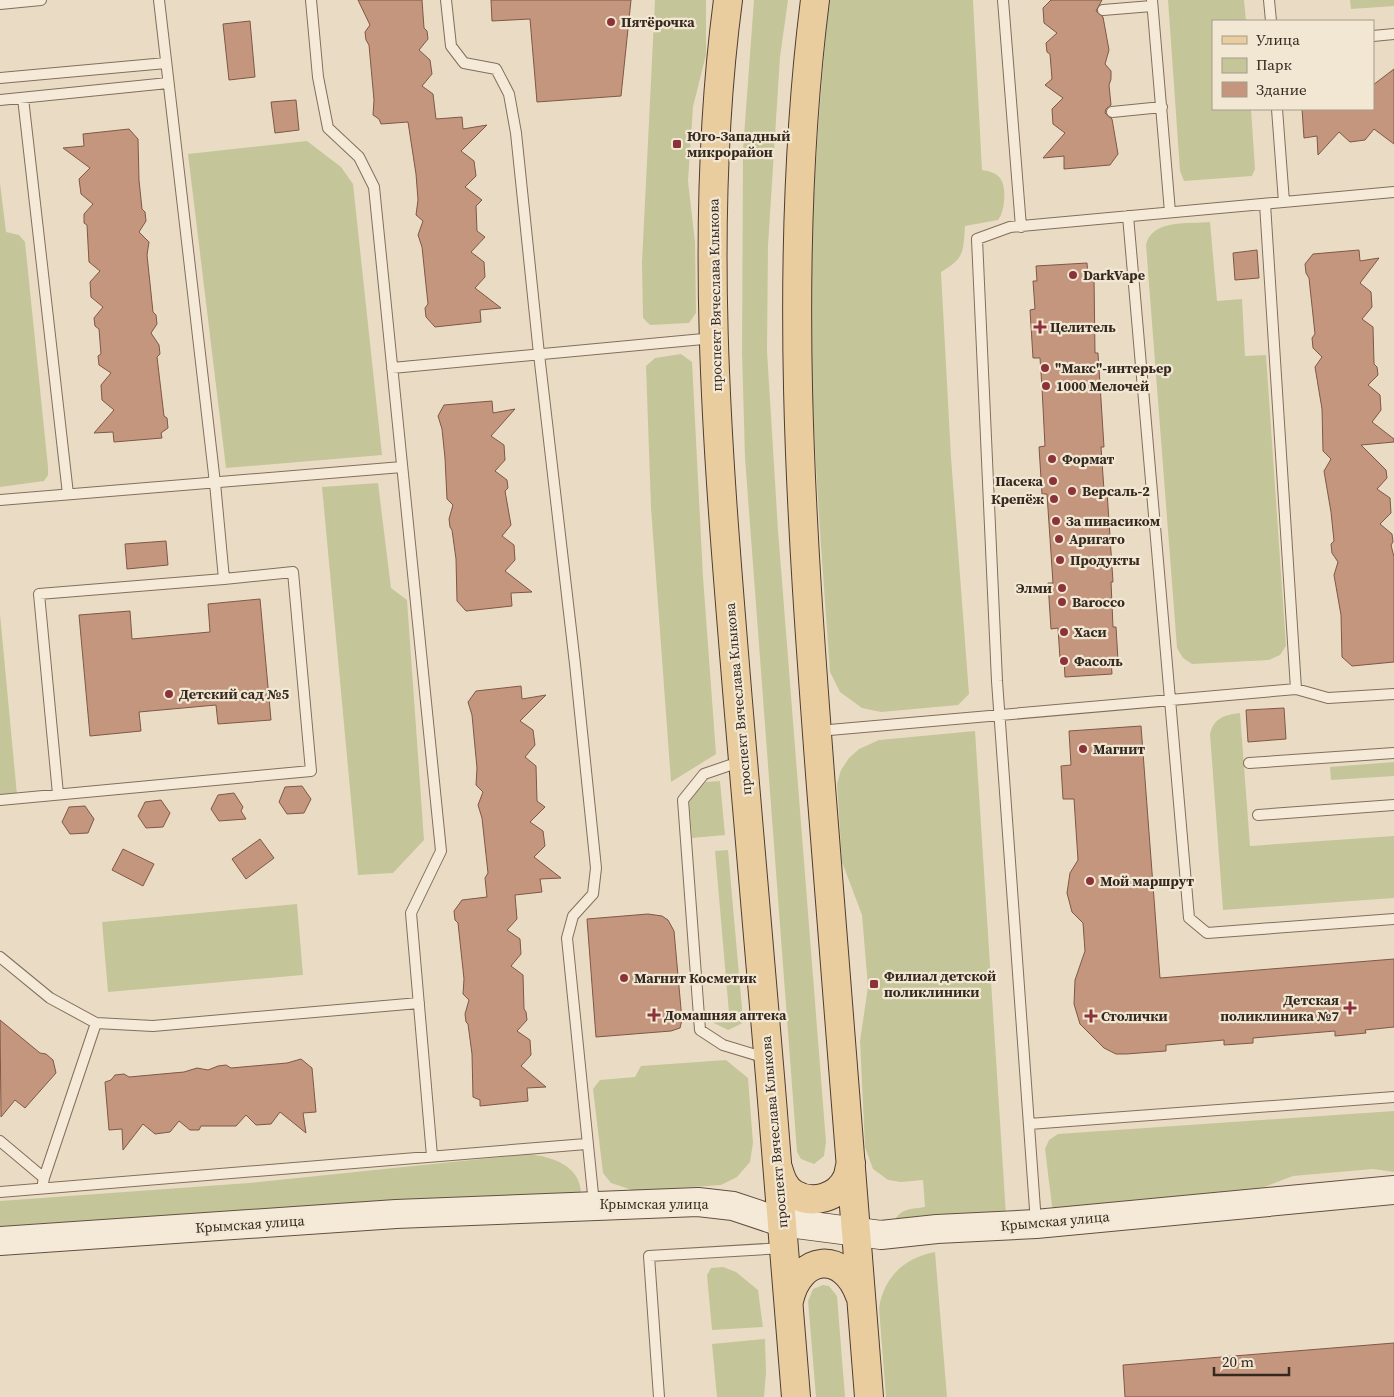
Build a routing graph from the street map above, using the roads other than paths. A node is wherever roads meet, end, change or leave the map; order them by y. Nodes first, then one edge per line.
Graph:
1 (41, 0) edge
2 (159, 0) edge
3 (311, 0) edge
4 (446, 0) edge
5 (728, 0) edge
6 (815, 0) edge
7 (1003, 0) edge
8 (1269, 0) edge
9 (1152, 3) edge
10 (0, 4) edge
11 (1103, 10) dead end
12 (1270, 20) edge
13 (1394, 34) edge
14 (1374, 36) edge
15 (166, 63) junction
16 (0, 78) edge
17 (168, 83) junction
18 (23, 98) junction
19 (0, 100) edge
20 (1162, 107) junction
21 (1277, 110) edge
22 (1112, 112) dead end
23 (1394, 192) edge
24 (1284, 202) junction
25 (1265, 204) junction
26 (1170, 212) junction
27 (1128, 216) junction
28 (1021, 227) junction
29 (714, 338) junction
30 (539, 354) junction
31 (392, 368) junction
32 (402, 467) junction
33 (215, 483) junction
34 (68, 494) junction
35 (0, 500) edge
36 (224, 579) junction
37 (1296, 689) junction
38 (1394, 694) edge
39 (1170, 699) junction
40 (999, 714) junction
41 (817, 731) junction
42 (1394, 753) edge
43 (743, 760) junction
44 (1249, 763) dead end
45 (58, 794) junction
46 (0, 800) edge
47 (1394, 805) edge
48 (1258, 816) dead end
49 (1394, 919) edge
50 (0, 957) edge
51 (419, 1003) junction
52 (96, 1023) junction
53 (768, 1059) junction
54 (1394, 1097) edge
55 (1029, 1124) junction
56 (0, 1141) edge
57 (586, 1144) junction
58 (432, 1156) junction
59 (850, 1163) junction
60 (777, 1167) junction
61 (44, 1178) junction
62 (42, 1189) junction
63 (1394, 1190) edge
64 (0, 1192) edge
65 (594, 1204) junction
66 (1036, 1224) junction
67 (856, 1232) junction
68 (783, 1234) junction
69 (0, 1241) edge
70 (861, 1298) junction
71 (788, 1304) junction
72 (659, 1397) edge
73 (796, 1397) edge
74 (869, 1397) edge

1 - 10 lane
2 - 15 lane
3 - 31 lane
4 - 30 lane
5 - 29 main road, проспект Вячеслава Клыкова
6 - 41 main road
7 - 28 lane
8 - 12 lane
9 - 11 lane
9 - 20 lane
13 - 14 lane
15 - 16 lane
15 - 17 lane
17 - 18 lane
17 - 33 lane
18 - 19 lane
18 - 34 lane
20 - 22 lane
20 - 26 lane
21 - 24 lane
23 - 24 lane
24 - 25 lane
25 - 26 lane
25 - 37 lane
26 - 27 lane
27 - 28 lane
27 - 39 lane
28 - 40 lane
29 - 30 lane
29 - 43 main road, проспект Вячеслава Клыкова
30 - 31 lane
30 - 57 lane
31 - 32 lane
32 - 33 lane
32 - 51 lane
33 - 34 lane
33 - 36 lane
34 - 35 lane
36 - 45 lane
36 - 45 lane
37 - 38 lane
37 - 39 lane
39 - 40 lane
39 - 49 lane
40 - 41 lane
40 - 55 lane
41 - 59 main road
42 - 44 lane
43 - 53 main road, проспект Вячеслава Клыкова
43 - 53 lane
45 - 46 lane
47 - 48 lane
50 - 52 lane
51 - 52 lane
51 - 58 lane
52 - 61 lane
53 - 60 main road, проспект Вячеслава Клыкова
54 - 55 lane
55 - 66 lane
56 - 61 lane
57 - 58 lane
57 - 65 lane
58 - 62 lane
59 - 60 main road
59 - 67 main road
60 - 68 main road, проспект Вячеслава Клыкова
61 - 62 lane
62 - 64 lane
63 - 66 street, Крымская улица
65 - 68 street, Крымская улица
65 - 69 street, Крымская улица
66 - 67 street, Крымская улица
67 - 68 street, Крымская улица
67 - 70 main road
68 - 71 main road, проспект Вячеслава Клыкова
68 - 72 lane
70 - 71 main road
70 - 74 main road
71 - 73 main road, проспект Вячеслава Клыкова

